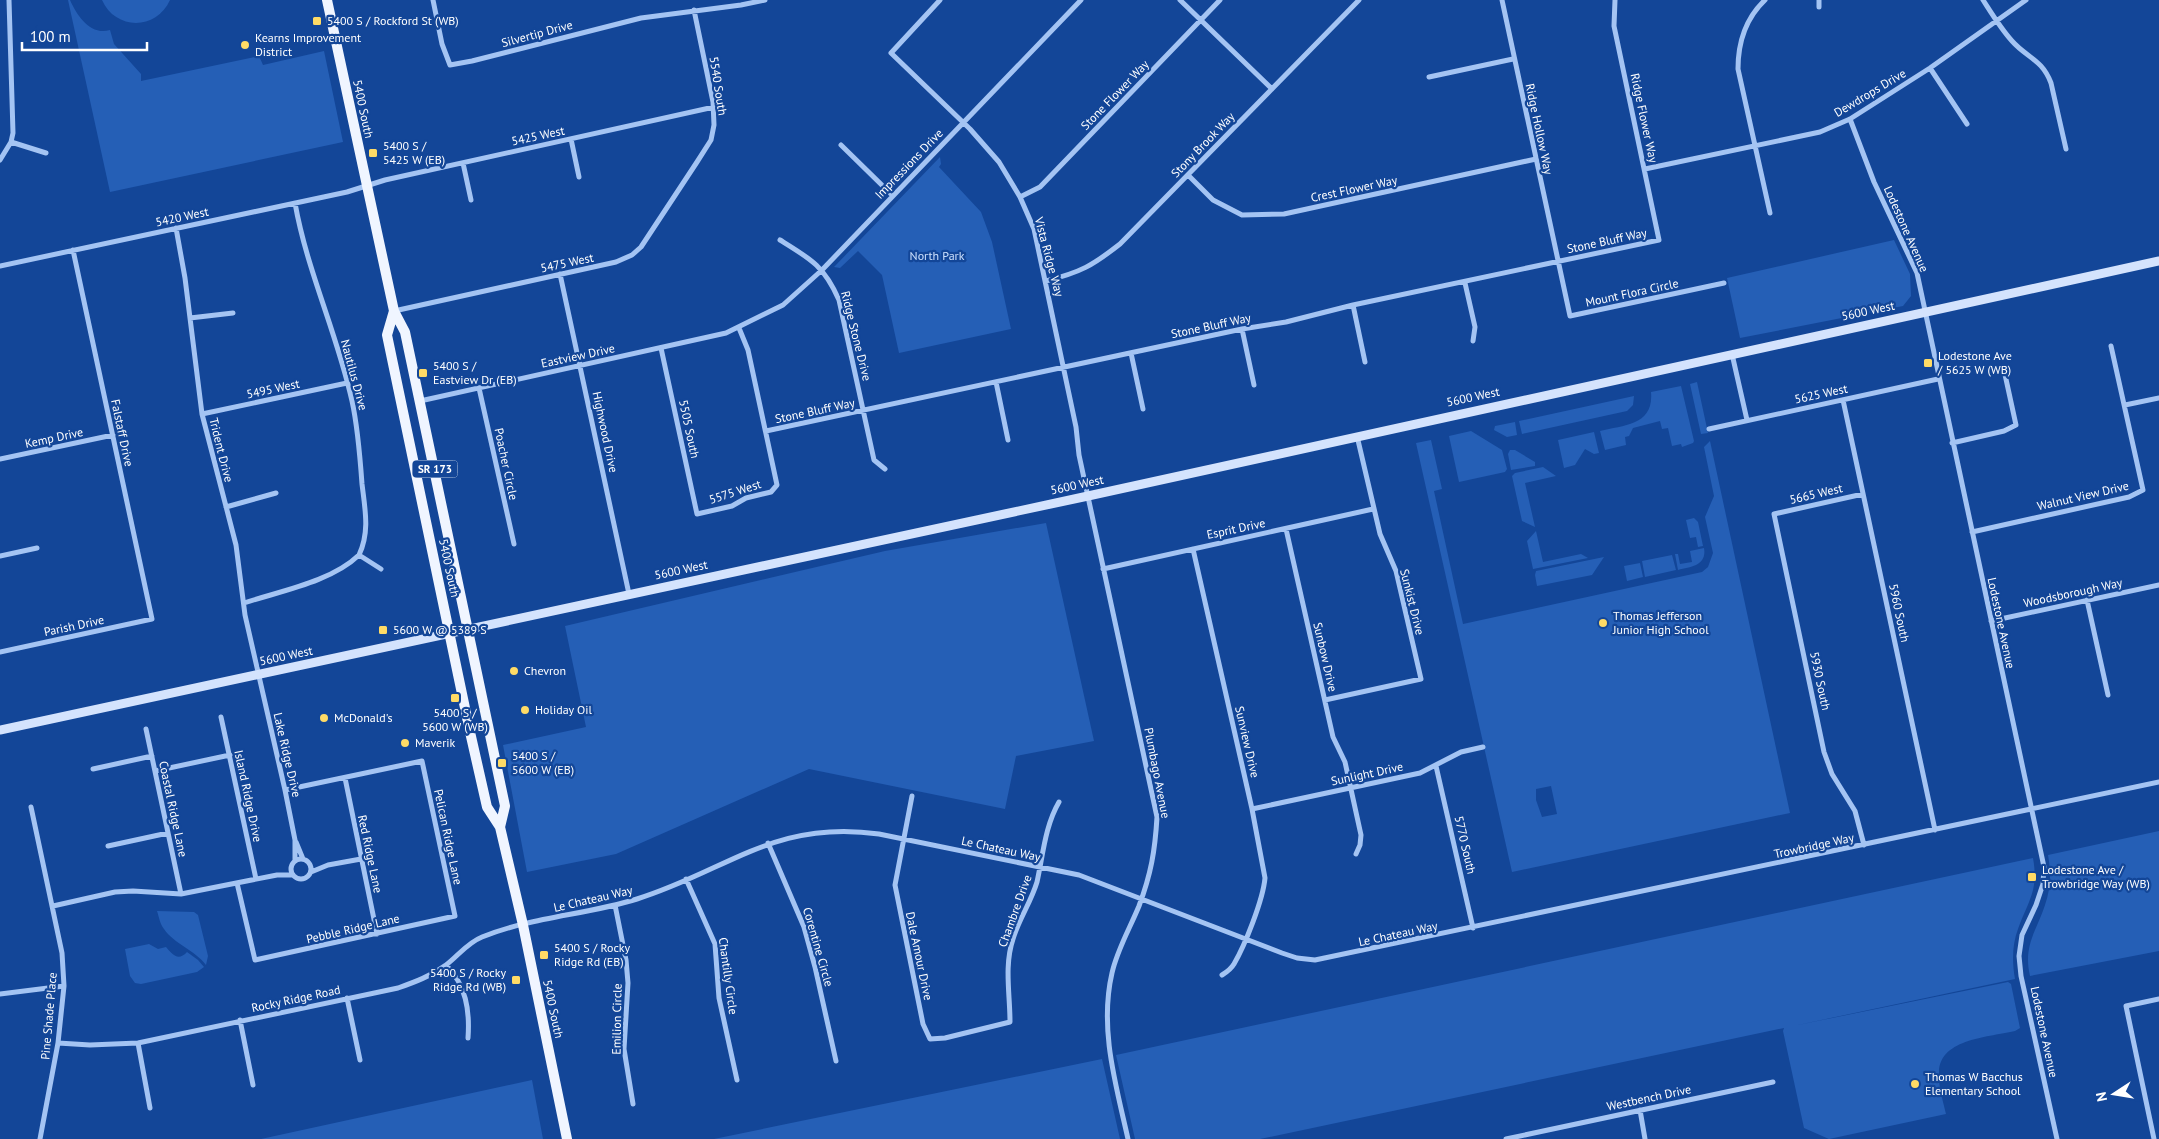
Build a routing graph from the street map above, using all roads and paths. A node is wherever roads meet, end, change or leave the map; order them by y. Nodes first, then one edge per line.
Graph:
1 (8, 0) edge
2 (327, 0) edge
3 (433, 0) edge
4 (765, 0) edge
5 (940, 0) edge
6 (1081, 0) edge
7 (1180, 0) edge
8 (1220, 0) edge
9 (1359, 0) edge
10 (1502, 0) edge
11 (1615, 0) edge
12 (1765, 0) edge
13 (1819, 0) edge
14 (1983, 0) edge
15 (2026, 0) edge
16 (1819, 7) dead end
17 (694, 10) junction
18 (1200, 20) junction
19 (1997, 20) junction
20 (1513, 59) junction
21 (1930, 68) junction
22 (1429, 77) dead end
23 (1272, 89) junction
24 (714, 107) junction
25 (1850, 119) junction
26 (964, 123) junction
27 (1967, 124) dead end
28 (571, 138) junction
29 (12, 142) junction
30 (841, 145) dead end
31 (1754, 147) junction
32 (2066, 149) dead end
33 (46, 153) dead end
34 (1536, 159) junction
35 (0, 160) edge
36 (697, 162) joint
37 (463, 163) junction
38 (1644, 169) junction
39 (1188, 175) junction
40 (579, 177) dead end
41 (367, 186) junction
42 (892, 195) junction
43 (1020, 197) junction
44 (471, 200) dead end
45 (295, 203) junction
46 (1770, 214) dead end
47 (176, 228) junction
48 (780, 240) dead end
49 (1659, 240) joint
50 (73, 250) junction
51 (2159, 261) edge
52 (1558, 262) junction
53 (0, 266) edge
54 (822, 270) junction
55 (560, 274) junction
56 (1046, 281) junction
57 (1466, 283) junction
58 (1724, 283) dead end
59 (1353, 306) junction
60 (394, 311) junction
61 (1924, 312) junction
62 (233, 313) dead end
63 (190, 318) junction
64 (739, 328) junction
65 (1242, 329) junction
66 (1473, 341) dead end
67 (2111, 346) dead end
68 (661, 348) junction
69 (1131, 353) junction
70 (1732, 354) junction
71 (1365, 362) dead end
72 (580, 366) junction
73 (1064, 368) junction
74 (2004, 370) dead end
75 (1938, 379) junction
76 (996, 382) junction
77 (348, 383) junction
78 (1254, 385) dead end
79 (480, 388) junction
80 (2159, 398) edge
81 (1843, 400) junction
82 (420, 401) junction
83 (2124, 405) junction
84 (1143, 409) dead end
85 (863, 410) junction
86 (202, 414) junction
87 (1747, 420) junction
88 (1709, 429) dead end
89 (766, 431) junction
90 (113, 435) junction
91 (1357, 436) junction
92 (1008, 440) dead end
93 (1952, 443) junction
94 (0, 460) edge
95 (884, 469) dead end
96 (777, 485) joint
97 (276, 492) dead end
98 (1863, 494) junction
99 (1088, 496) junction
100 (226, 507) junction
101 (1373, 509) junction
102 (697, 514) joint
103 (1774, 514) joint
104 (1286, 529) junction
105 (1972, 532) junction
106 (514, 544) dead end
107 (37, 548) dead end
108 (1193, 549) junction
109 (359, 555) junction
110 (0, 556) edge
111 (381, 569) dead end
112 (1103, 569) junction
113 (2159, 584) edge
114 (629, 594) junction
115 (2088, 600) junction
116 (244, 603) junction
117 (152, 619) joint
118 (1991, 622) junction
119 (468, 628) junction
120 (450, 633) junction
121 (0, 652) edge
122 (258, 674) junction
123 (2108, 695) dead end
124 (1325, 700) junction
125 (221, 717) dead end
126 (146, 729) dead end
127 (0, 730) edge
128 (1483, 747) dead end
129 (230, 755) junction
130 (152, 756) junction
131 (1436, 766) junction
132 (93, 769) dead end
133 (155, 772) junction
134 (345, 778) junction
135 (2159, 782) edge
136 (1351, 788) junction
137 (285, 790) junction
138 (912, 796) dead end
139 (1059, 802) dead end
140 (32, 807) dead end
141 (1252, 809) junction
142 (2031, 810) junction
143 (500, 827) junction
144 (1935, 830) junction
145 (168, 833) junction
146 (904, 839) junction
147 (295, 840) junction
148 (768, 844) junction
149 (1864, 845) junction
150 (108, 846) dead end
151 (1356, 854) dead end
152 (303, 859) junction
153 (361, 859) junction
154 (295, 861) junction
155 (309, 864) junction
156 (328, 865) junction
157 (1040, 867) junction
158 (292, 868) junction
159 (311, 872) junction
160 (277, 875) junction
161 (293, 875) junction
162 (256, 879) junction
163 (686, 879) junction
164 (238, 883) junction
165 (181, 894) junction
166 (1142, 898) junction
167 (615, 905) junction
168 (53, 906) junction
169 (455, 916) joint
170 (523, 925) junction
171 (1473, 928) junction
172 (376, 934) junction
173 (1246, 938) junction
174 (446, 965) junction
175 (1222, 975) dead end
176 (64, 986) junction
177 (0, 994) edge
178 (347, 998) junction
179 (2159, 999) edge
180 (240, 1020) junction
181 (1010, 1022) joint
182 (468, 1038) dead end
183 (58, 1043) junction
184 (138, 1043) junction
185 (360, 1060) dead end
186 (836, 1060) dead end
187 (737, 1080) dead end
188 (1773, 1082) dead end
189 (253, 1084) dead end
190 (632, 1104) dead end
191 (150, 1108) dead end
192 (1640, 1110) junction
193 (1531, 1136) edge
194 (40, 1139) edge
195 (567, 1139) edge
196 (1128, 1139) edge
197 (1506, 1139) edge
198 (1644, 1139) edge
199 (2056, 1139) edge
200 (2154, 1139) edge

1 - 29 street
2 - 41 main road, 5400 South / SR 173
3 - 17 street, Silvertip Drive
4 - 17 street
5 - 26 street, Vista Ridge Way
6 - 26 street, Impressions Drive
7 - 18 street
8 - 18 street, Stone Flower Way
9 - 23 street, Stony Brook Way
10 - 20 street, Ridge Hollow Way
11 - 38 street, Ridge Flower Way
12 - 31 street
13 - 16 street
14 - 19 street
15 - 19 street, Dewdrops Drive
17 - 24 street, 5540 South
18 - 23 street
18 - 43 street, Stone Flower Way
19 - 21 street, Dewdrops Drive
19 - 32 street
20 - 22 street
20 - 34 street, Ridge Hollow Way
21 - 25 street, Dewdrops Drive
21 - 27 street
23 - 39 street, Stony Brook Way
24 - 28 street, 5425 West
24 - 36 street, 5540 South
25 - 31 street, Dewdrops Drive
25 - 61 street, Lodestone Avenue
26 - 42 street, Impressions Drive
26 - 43 street, Vista Ridge Way
28 - 37 street, 5425 West
28 - 40 street
29 - 33 street
29 - 35 street
30 - 42 street
31 - 38 street, Dewdrops Drive
31 - 46 street
34 - 39 street, Crest Flower Way
34 - 52 street, Ridge Hollow Way
36 - 55 street, 5475 West
37 - 41 street, 5425 West
37 - 44 street
38 - 49 street, Ridge Flower Way
39 - 56 street, Stony Brook Way
41 - 45 street, 5420 West
41 - 60 main road, 5400 South / SR 173
42 - 54 street, Impressions Drive
43 - 56 street, Vista Ridge Way
45 - 47 street, 5420 West
45 - 77 street, Nautilus Drive
47 - 50 street, 5420 West
47 - 63 street, Trident Drive
48 - 54 street, Ridge Stone Drive
49 - 52 street, Stone Bluff Way
50 - 53 street, 5420 West
50 - 90 street, Falstaff Drive
51 - 61 main road, 5600 West
52 - 57 street, Stone Bluff Way
52 - 58 street, Mount Flora Circle
54 - 64 street, Impressions Drive
54 - 85 street, Ridge Stone Drive
55 - 60 street, 5475 West
55 - 72 street, Highwood Drive
56 - 73 street, Vista Ridge Way
57 - 59 street, Stone Bluff Way
57 - 66 street
59 - 65 street, Stone Bluff Way
59 - 71 street
60 - 82 main road, 5400 South / SR 173
60 - 120 main road, 5400 South / SR 173
61 - 70 main road, 5600 West
61 - 75 street, Lodestone Avenue
62 - 63 street
63 - 86 street, Trident Drive
64 - 68 street, Eastview Drive
64 - 89 street, Stone Bluff Way
65 - 69 street, Stone Bluff Way
65 - 78 street
67 - 83 street
68 - 72 street, Eastview Drive
68 - 102 street, 5505 South
69 - 73 street, Stone Bluff Way
69 - 84 street
70 - 87 street
70 - 91 main road, 5600 West
72 - 79 street, Eastview Drive
72 - 114 street, Highwood Drive
73 - 76 street, Stone Bluff Way
73 - 99 street, Vista Ridge Way
74 - 93 street
75 - 81 street, 5625 West
75 - 93 street, Lodestone Avenue
76 - 85 street, Stone Bluff Way
76 - 92 street
77 - 86 street, 5495 West
77 - 109 street, Nautilus Drive
79 - 82 street, Eastview Drive
79 - 106 street, Poacher Circle
80 - 83 street
81 - 87 street, 5625 West
81 - 98 street, 5960 South
82 - 119 main road, 5400 South / SR 173
83 - 105 street, Walnut View Drive
85 - 89 street, Stone Bluff Way
85 - 95 street, Ridge Stone Drive
86 - 100 street, Trident Drive
87 - 88 street, 5625 West
89 - 96 street, Stone Bluff Way
90 - 94 street, Kemp Drive
90 - 117 street, Falstaff Drive
91 - 99 main road, 5600 West
91 - 101 street, Sunkist Drive
93 - 105 street, Lodestone Avenue
96 - 102 street, 5575 West
97 - 100 street
98 - 103 street, 5665 West
98 - 144 street, 5960 South
99 - 112 street, Plumbago Avenue
99 - 114 main road, 5600 West
100 - 116 street, Trident Drive
101 - 104 street, Esprit Drive
101 - 124 street, Sunkist Drive
103 - 149 street, 5930 South
104 - 108 street, Esprit Drive
104 - 124 street, Sunbow Drive
105 - 118 street, Lodestone Avenue
107 - 110 street
108 - 112 street, Esprit Drive
108 - 141 street, Sunview Drive
109 - 111 street
109 - 116 street
112 - 166 street, Plumbago Avenue
113 - 115 street, Woodsborough Way
114 - 119 main road, 5600 West
115 - 118 street, Woodsborough Way
115 - 123 street
116 - 122 street, Trident Drive
117 - 121 street, Parish Drive
118 - 142 street, Lodestone Avenue
119 - 120 main road, 5600 West
119 - 143 main road, 5400 South / SR 173
120 - 122 main road, 5600 West
120 - 143 main road, 5400 South / SR 173
122 - 127 main road, 5600 West
122 - 137 street, Lake Ridge Drive
124 - 136 street, Sunbow Drive
125 - 129 street, Island Ridge Drive
126 - 130 street, Coastal Ridge Lane
128 - 131 street, Sunlight Drive
129 - 133 street
129 - 162 street, Island Ridge Drive
130 - 132 street
130 - 133 street, Coastal Ridge Lane
131 - 136 street, Sunlight Drive
131 - 171 street, 5770 South
133 - 145 street, Coastal Ridge Lane
134 - 137 street
134 - 153 street, Red Ridge Lane
134 - 169 street, Pelican Ridge Lane
135 - 142 street, Trowbridge Way
136 - 141 street, Sunlight Drive
136 - 151 street, Sunbow Drive
137 - 147 street, Lake Ridge Drive
138 - 146 street, Dale Amour Drive
139 - 157 street, Chambre Drive
140 - 168 street, Pine Shade Place
141 - 173 street, Sunview Drive
142 - 144 street, Trowbridge Way
142 - 199 street, Lodestone Avenue
143 - 170 main road, 5400 South / SR 173
144 - 149 street, Trowbridge Way
145 - 150 street
145 - 165 street, Coastal Ridge Lane
146 - 148 street, Le Chateau Way
146 - 157 street, Le Chateau Way
146 - 181 street, Dale Amour Drive
147 - 152 street, Lake Ridge Drive
147 - 154 street, Lake Ridge Drive
148 - 163 street, Le Chateau Way
148 - 186 street, Corentine Circle
149 - 171 street, Trowbridge Way
152 - 154 street
152 - 155 street
153 - 156 street
153 - 172 street, Red Ridge Lane
154 - 158 street
155 - 156 street
155 - 159 street
156 - 159 street
157 - 166 street, Le Chateau Way
157 - 181 street, Chambre Drive
158 - 160 street
158 - 161 street
159 - 161 street
160 - 161 street
160 - 162 street
162 - 164 street
163 - 167 street, Le Chateau Way
163 - 187 street, Chantilly Circle
164 - 165 street
164 - 172 street, Pebble Ridge Lane
165 - 168 street
166 - 173 street, Le Chateau Way
166 - 196 street, Plumbago Avenue
167 - 170 street, Le Chateau Way
167 - 190 street, Emilion Circle
168 - 176 street, Pine Shade Place
169 - 172 street, Pebble Ridge Lane
170 - 174 street, Rocky Ridge Road
170 - 195 main road, 5400 South / SR 173
171 - 173 street, Le Chateau Way
173 - 175 street, Sunview Drive
174 - 178 street, Rocky Ridge Road
174 - 182 street
176 - 177 street
176 - 183 street, Pine Shade Place
178 - 180 street, Rocky Ridge Road
178 - 185 street
179 - 200 street
180 - 184 street, Rocky Ridge Road
180 - 189 street
183 - 184 street, Rocky Ridge Road
183 - 194 street, Pine Shade Place
184 - 191 street
188 - 192 street, Westbench Drive
192 - 193 street, Westbench Drive
192 - 198 street
193 - 197 street, Westbench Drive

